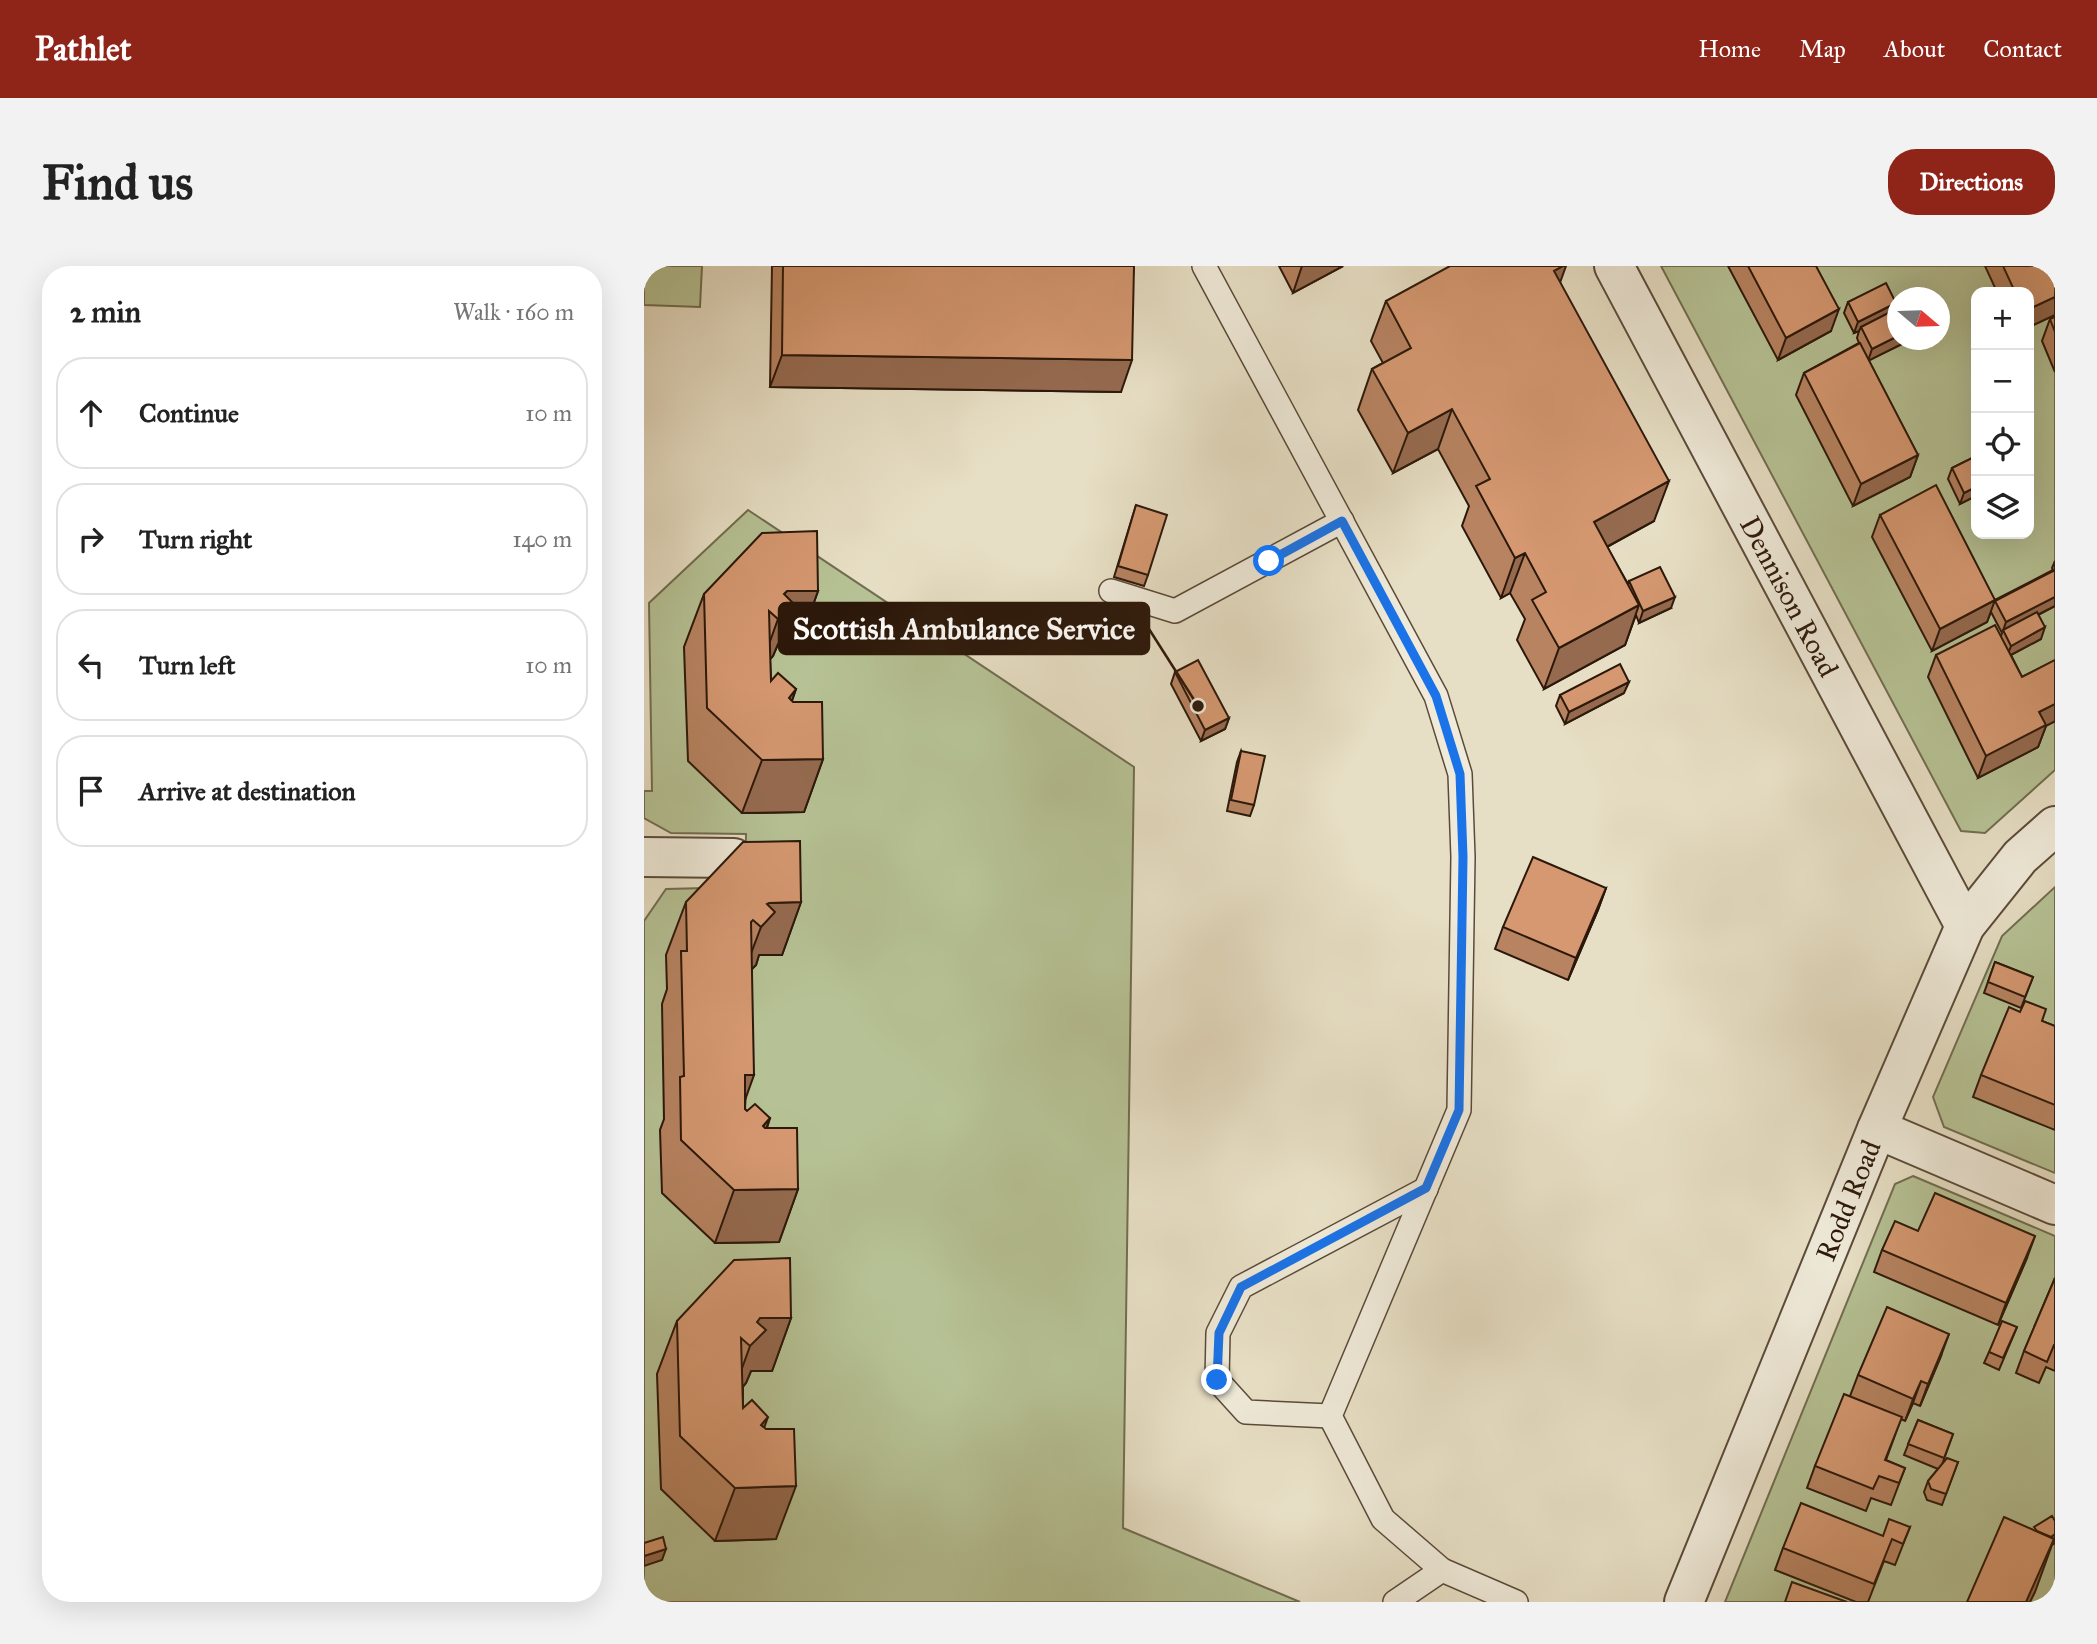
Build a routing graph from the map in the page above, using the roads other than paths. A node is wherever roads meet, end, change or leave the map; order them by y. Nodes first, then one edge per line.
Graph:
1 (1204, 266) edge
2 (1614, 266) edge
3 (1342, 521) junction
4 (1111, 591) dead end
5 (2055, 827) edge
6 (644, 857) edge
7 (734, 858) edge
8 (1965, 926) junction
9 (1877, 1129) junction
10 (1426, 1188) junction
11 (2055, 1205) edge
12 (1330, 1416) junction
13 (1442, 1570) junction
14 (1395, 1602) edge
15 (1516, 1602) edge
16 (1684, 1602) edge

1 - 3 lane
2 - 8 street, Dennison Road
3 - 4 lane
3 - 10 lane
5 - 8 street, Rodd Road
6 - 7 street
8 - 9 street, Rodd Road
9 - 11 street
9 - 16 street, Rodd Road
10 - 12 lane
10 - 12 lane
12 - 13 lane
13 - 14 lane
13 - 15 lane

